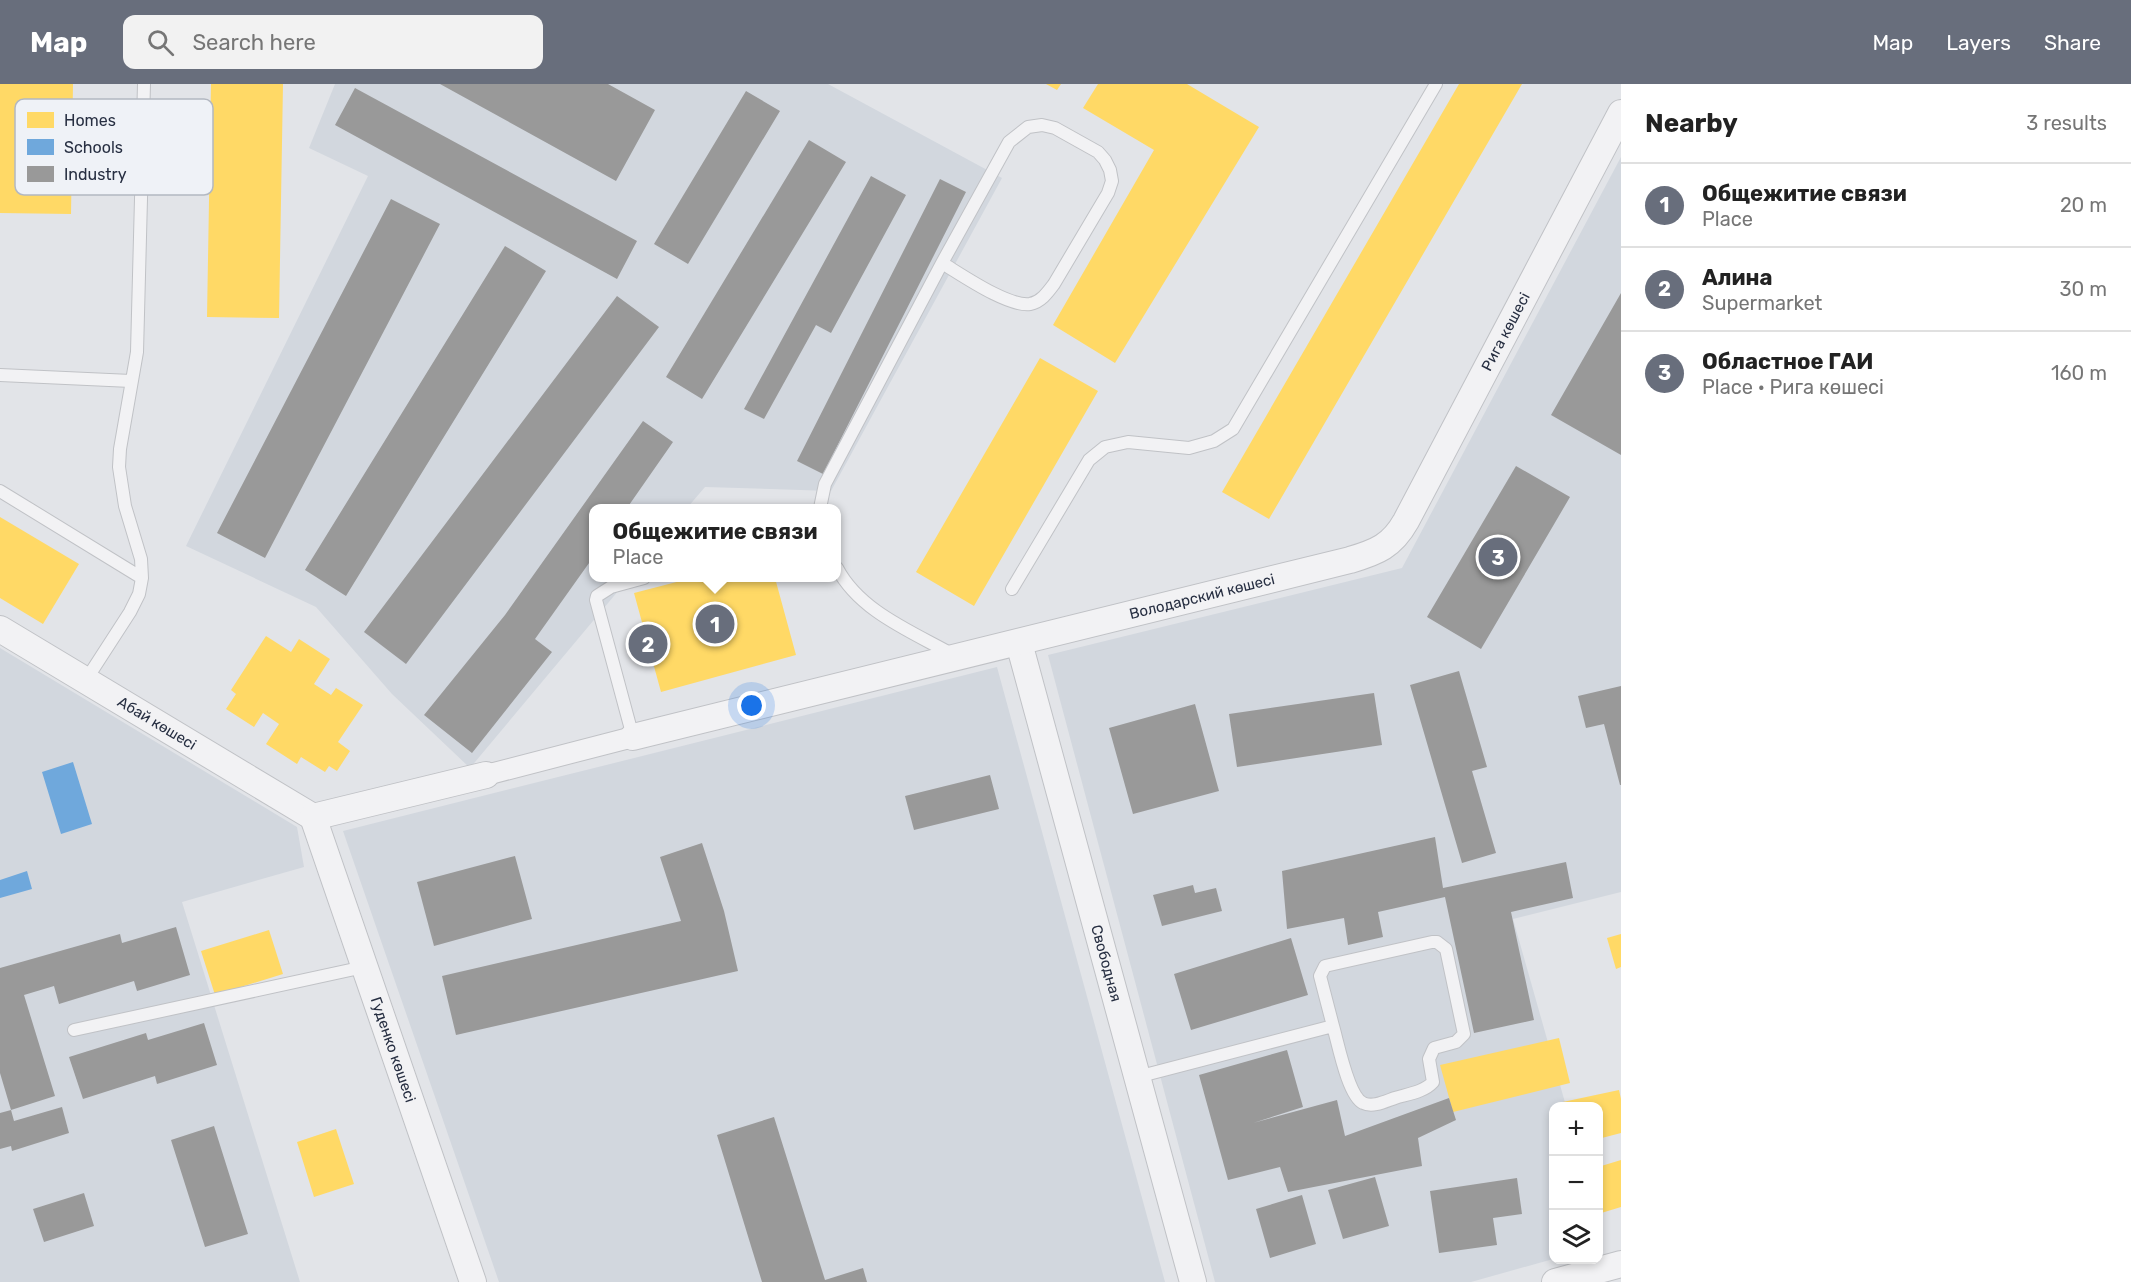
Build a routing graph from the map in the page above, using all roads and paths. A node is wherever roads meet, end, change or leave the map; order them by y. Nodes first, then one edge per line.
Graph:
1 (144, 84) edge
2 (1436, 84) edge
3 (144, 99) edge
4 (1621, 113) edge
5 (141, 195) edge
6 (942, 263) junction
7 (0, 375) edge
8 (130, 381) junction
9 (0, 491) edge
10 (821, 504) edge
11 (1385, 547) joint
12 (841, 575) edge
13 (142, 578) junction
14 (631, 582) edge
15 (1012, 590) dead end
16 (0, 629) edge
17 (1019, 643) junction
18 (958, 658) junction
19 (86, 680) junction
20 (633, 737) junction
21 (486, 775) joint
22 (313, 817) junction
23 (364, 966) junction
24 (1333, 1026) junction
25 (74, 1030) dead end
26 (1137, 1077) junction
27 (1621, 1264) edge
28 (473, 1282) edge
29 (1193, 1282) edge
30 (1555, 1282) edge

1 - 3 lane
2 - 15 lane
4 - 11 street, Рига көшесі
5 - 8 lane
6 - 6 lane
6 - 10 lane
7 - 8 lane
8 - 13 lane
9 - 13 lane
11 - 17 street, Володарский көшесі
12 - 18 lane
13 - 19 lane
14 - 20 lane
16 - 19 street, Абай көшесі
17 - 18 street, Володарский көшесі
17 - 26 street, Свободная
18 - 20 street, Володарский көшесі
19 - 22 street, Абай көшесі
20 - 21 street
21 - 22 street
22 - 23 street, Гуденко көшесі
23 - 25 lane
23 - 28 street, Гуденко көшесі
24 - 24 lane
24 - 26 lane
26 - 29 street, Свободная
27 - 30 street

